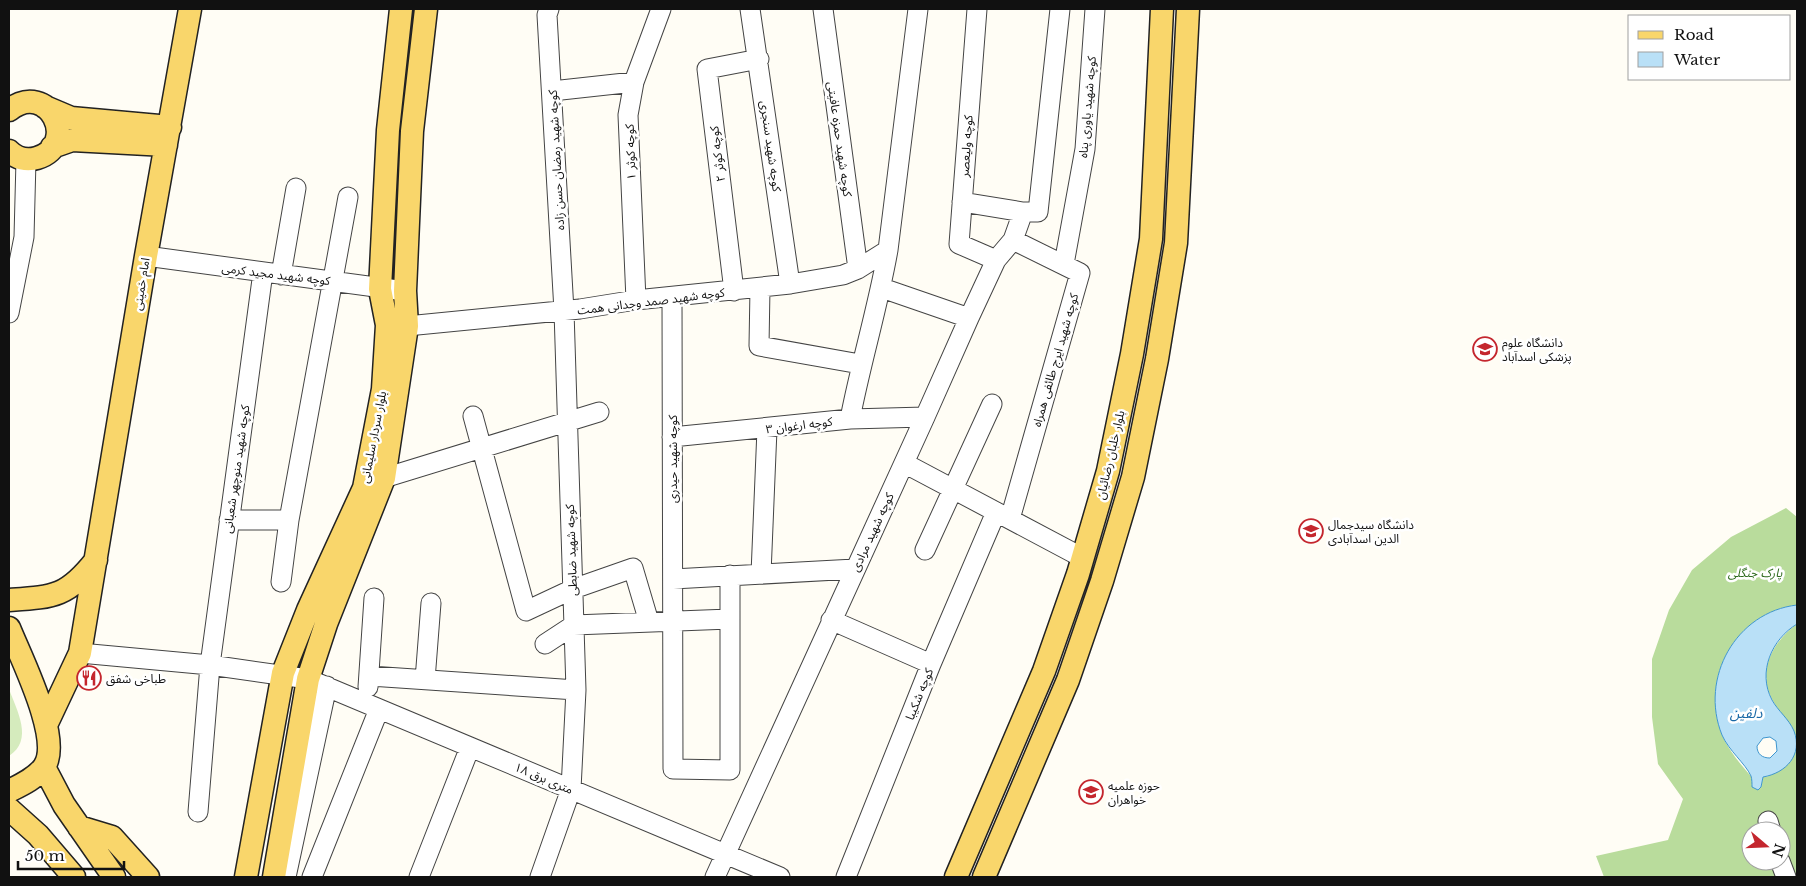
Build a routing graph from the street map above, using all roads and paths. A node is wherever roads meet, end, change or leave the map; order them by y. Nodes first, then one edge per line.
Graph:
1 (190, 9) edge
2 (401, 9) edge
3 (426, 9) edge
4 (549, 9) edge
5 (661, 9) edge
6 (750, 9) edge
7 (823, 9) edge
8 (918, 9) edge
9 (977, 9) edge
10 (1060, 9) edge
11 (1095, 9) edge
12 (1162, 9) edge
13 (1188, 9) edge
14 (759, 59) junction
15 (634, 82) junction
16 (552, 91) junction
17 (12, 103) edge
18 (46, 106) junction
19 (168, 136) junction
20 (52, 147) junction
21 (17, 155) edge
22 (17, 184) edge
23 (296, 188) dead end
24 (348, 197) dead end
25 (962, 202) junction
26 (1030, 212) junction
27 (1013, 240) junction
28 (888, 250) junction
29 (146, 256) junction
30 (996, 260) junction
31 (1064, 264) junction
32 (858, 269) junction
33 (263, 272) junction
34 (281, 275) junction
35 (332, 280) junction
36 (790, 284) junction
37 (380, 288) junction
38 (760, 288) junction
39 (882, 288) junction
40 (405, 291) junction
41 (734, 291) junction
42 (672, 296) junction
43 (636, 300) junction
44 (564, 310) junction
45 (9, 313) edge
46 (968, 318) junction
47 (397, 326) junction
48 (860, 364) junction
49 (992, 404) dead end
50 (599, 412) dead end
51 (473, 416) dead end
52 (925, 417) junction
53 (850, 419) junction
54 (568, 420) junction
55 (767, 428) junction
56 (672, 437) junction
57 (483, 447) junction
58 (904, 463) junction
59 (384, 478) junction
60 (953, 489) junction
61 (1003, 516) junction
62 (229, 520) junction
63 (289, 520) junction
64 (925, 550) dead end
65 (1082, 558) junction
66 (97, 560) junction
67 (855, 569) junction
68 (761, 574) junction
69 (730, 575) junction
70 (673, 579) junction
71 (280, 582) dead end
72 (573, 589) junction
73 (374, 598) dead end
74 (9, 600) edge
75 (431, 603) dead end
76 (730, 619) junction
77 (831, 620) junction
78 (649, 622) junction
79 (673, 622) junction
80 (574, 625) junction
81 (9, 628) edge
82 (545, 644) dead end
83 (80, 652) junction
84 (931, 664) junction
85 (210, 665) junction
86 (283, 673) junction
87 (370, 676) junction
88 (425, 680) junction
89 (318, 682) junction
90 (576, 690) junction
91 (372, 705) junction
92 (47, 724) junction
93 (470, 747) junction
94 (44, 767) junction
95 (571, 789) junction
96 (9, 791) edge
97 (9, 809) edge
98 (198, 812) dead end
99 (79, 826) junction
100 (725, 854) junction
101 (68, 874) edge
102 (114, 877) edge
103 (148, 877) edge
104 (246, 877) edge
105 (274, 877) edge
106 (286, 877) edge
107 (312, 877) edge
108 (420, 877) edge
109 (540, 877) edge
110 (714, 877) edge
111 (780, 877) edge
112 (846, 877) edge
113 (956, 877) edge
114 (984, 877) edge

1 - 19 main road, امام خمینی
2 - 37 main road, بلوار سردار سلیمانی
3 - 40 main road, بلوار سردار سلیمانی
4 - 16 street, کوچه شهید رمضان حسن زاده
5 - 15 street, کوچه کوثر ۱
6 - 14 street, کوچه شهید سنجری
7 - 32 street, کوچه شهید حمزه عافیتی
8 - 28 street
9 - 25 street, کوچه ولیعصر
10 - 26 street, کوچه شهید مرادی
11 - 31 street, کوچه شهید یاوری پناه
12 - 65 main road, بلوار خلبان رضائیان
13 - 114 main road, بلوار خلبان رضائیان
14 - 36 street, کوچه شهید سنجری
14 - 41 street, کوچه کوثر ۲
15 - 16 street
15 - 43 street, کوچه کوثر ۱
16 - 44 street, کوچه شهید رمضان حسن زاده
17 - 18 main road
18 - 19 main road
18 - 20 main road
19 - 20 main road
19 - 29 main road, امام خمینی
20 - 21 main road
21 - 22 street
22 - 45 street
23 - 34 street
24 - 35 street
25 - 26 street
25 - 30 street, کوچه ولیعصر
26 - 27 street, کوچه شهید مرادی
27 - 30 street, کوچه شهید مرادی
27 - 31 street, کوچه شهید ایرج طائفی همراه
28 - 32 street, کوچه شهید صمد وجدانی همت
28 - 39 street
29 - 33 street, کوچه شهید مجید کرمی
29 - 66 main road, امام خمینی
30 - 46 street, کوچه شهید مرادی
31 - 61 street, کوچه شهید ایرج طائفی همراه
32 - 36 street, کوچه شهید صمد وجدانی همت
33 - 34 street, کوچه شهید مجید کرمی
33 - 62 street, کوچه شهید منوچهر شعبانی
34 - 35 street, کوچه شهید مجید کرمی
35 - 37 street, کوچه شهید مجید کرمی
35 - 63 street
36 - 38 street, کوچه شهید صمد وجدانی همت
37 - 40 street, کوچه شهید مجید کرمی
37 - 47 main road, بلوار سردار سلیمانی
38 - 41 street, کوچه شهید صمد وجدانی همت
38 - 48 street
39 - 46 street
39 - 48 street
40 - 47 main road, بلوار سردار سلیمانی
41 - 42 street, کوچه شهید صمد وجدانی همت
42 - 43 street, کوچه شهید صمد وجدانی همت
42 - 56 street, کوچه شهید حیدری
43 - 44 street, کوچه شهید صمد وجدانی همت
44 - 47 street, کوچه شهید صمد وجدانی همت
44 - 54 street, کوچه شهید ضابطی
46 - 52 street, کوچه شهید مرادی
47 - 59 main road, بلوار سردار سلیمانی
47 - 86 main road, بلوار سردار سلیمانی
48 - 53 street
49 - 60 street
50 - 54 street
51 - 57 street
52 - 53 street, کوچه ارغوان ۳
52 - 58 street, کوچه شهید مرادی
53 - 55 street, کوچه ارغوان ۳
54 - 57 street
54 - 72 street, کوچه شهید ضابطی
55 - 56 street, کوچه ارغوان ۳
55 - 68 street
56 - 70 street, کوچه شهید حیدری
57 - 59 street
57 - 72 street
58 - 60 street
58 - 67 street, کوچه شهید مرادی
59 - 89 main road, بلوار سردار سلیمانی
60 - 61 street
60 - 64 street
61 - 65 street
61 - 84 street, کوچه شکیبا
62 - 63 street
62 - 85 street, کوچه شهید منوچهر شعبانی
63 - 71 street
65 - 113 main road, بلوار خلبان رضائیان
66 - 74 main road
66 - 83 main road, امام خمینی
67 - 68 street
67 - 77 street, کوچه شهید مرادی
68 - 69 street
69 - 70 street
69 - 76 street
70 - 79 street, کوچه شهید حیدری
72 - 78 street
72 - 80 street, کوچه شهید ضابطی
73 - 87 street
75 - 88 street
76 - 79 street
76 - 79 street, کوچه شهید حیدری
77 - 84 street
77 - 100 street, کوچه شهید مرادی
78 - 79 street
78 - 80 street
80 - 82 street
80 - 90 street, کوچه شهید ضابطی
81 - 92 main road
83 - 85 street, ۱۸ متری برق
83 - 92 main road, امام خمینی
84 - 112 street, کوچه شکیبا
85 - 86 street, ۱۸ متری برق
85 - 98 street, کوچه شهید منوچهر شعبانی
86 - 89 street, ۱۸ متری برق
86 - 104 main road, بلوار سردار سلیمانی
87 - 88 street
87 - 91 street
88 - 90 street
89 - 91 street, ۱۸ متری برق
89 - 105 main road, بلوار سردار سلیمانی
89 - 106 street
90 - 95 street, کوچه شهید ضابطی
91 - 93 street, ۱۸ متری برق
91 - 107 street
92 - 94 main road
93 - 95 street, ۱۸ متری برق
93 - 108 street
94 - 96 main road
94 - 99 main road
95 - 100 street, ۱۸ متری برق
95 - 109 street, کوچه شهید ضابطی
97 - 101 main road
99 - 102 main road
99 - 103 main road
100 - 110 street, کوچه شهید مرادی
100 - 111 street, ۱۸ متری برق

